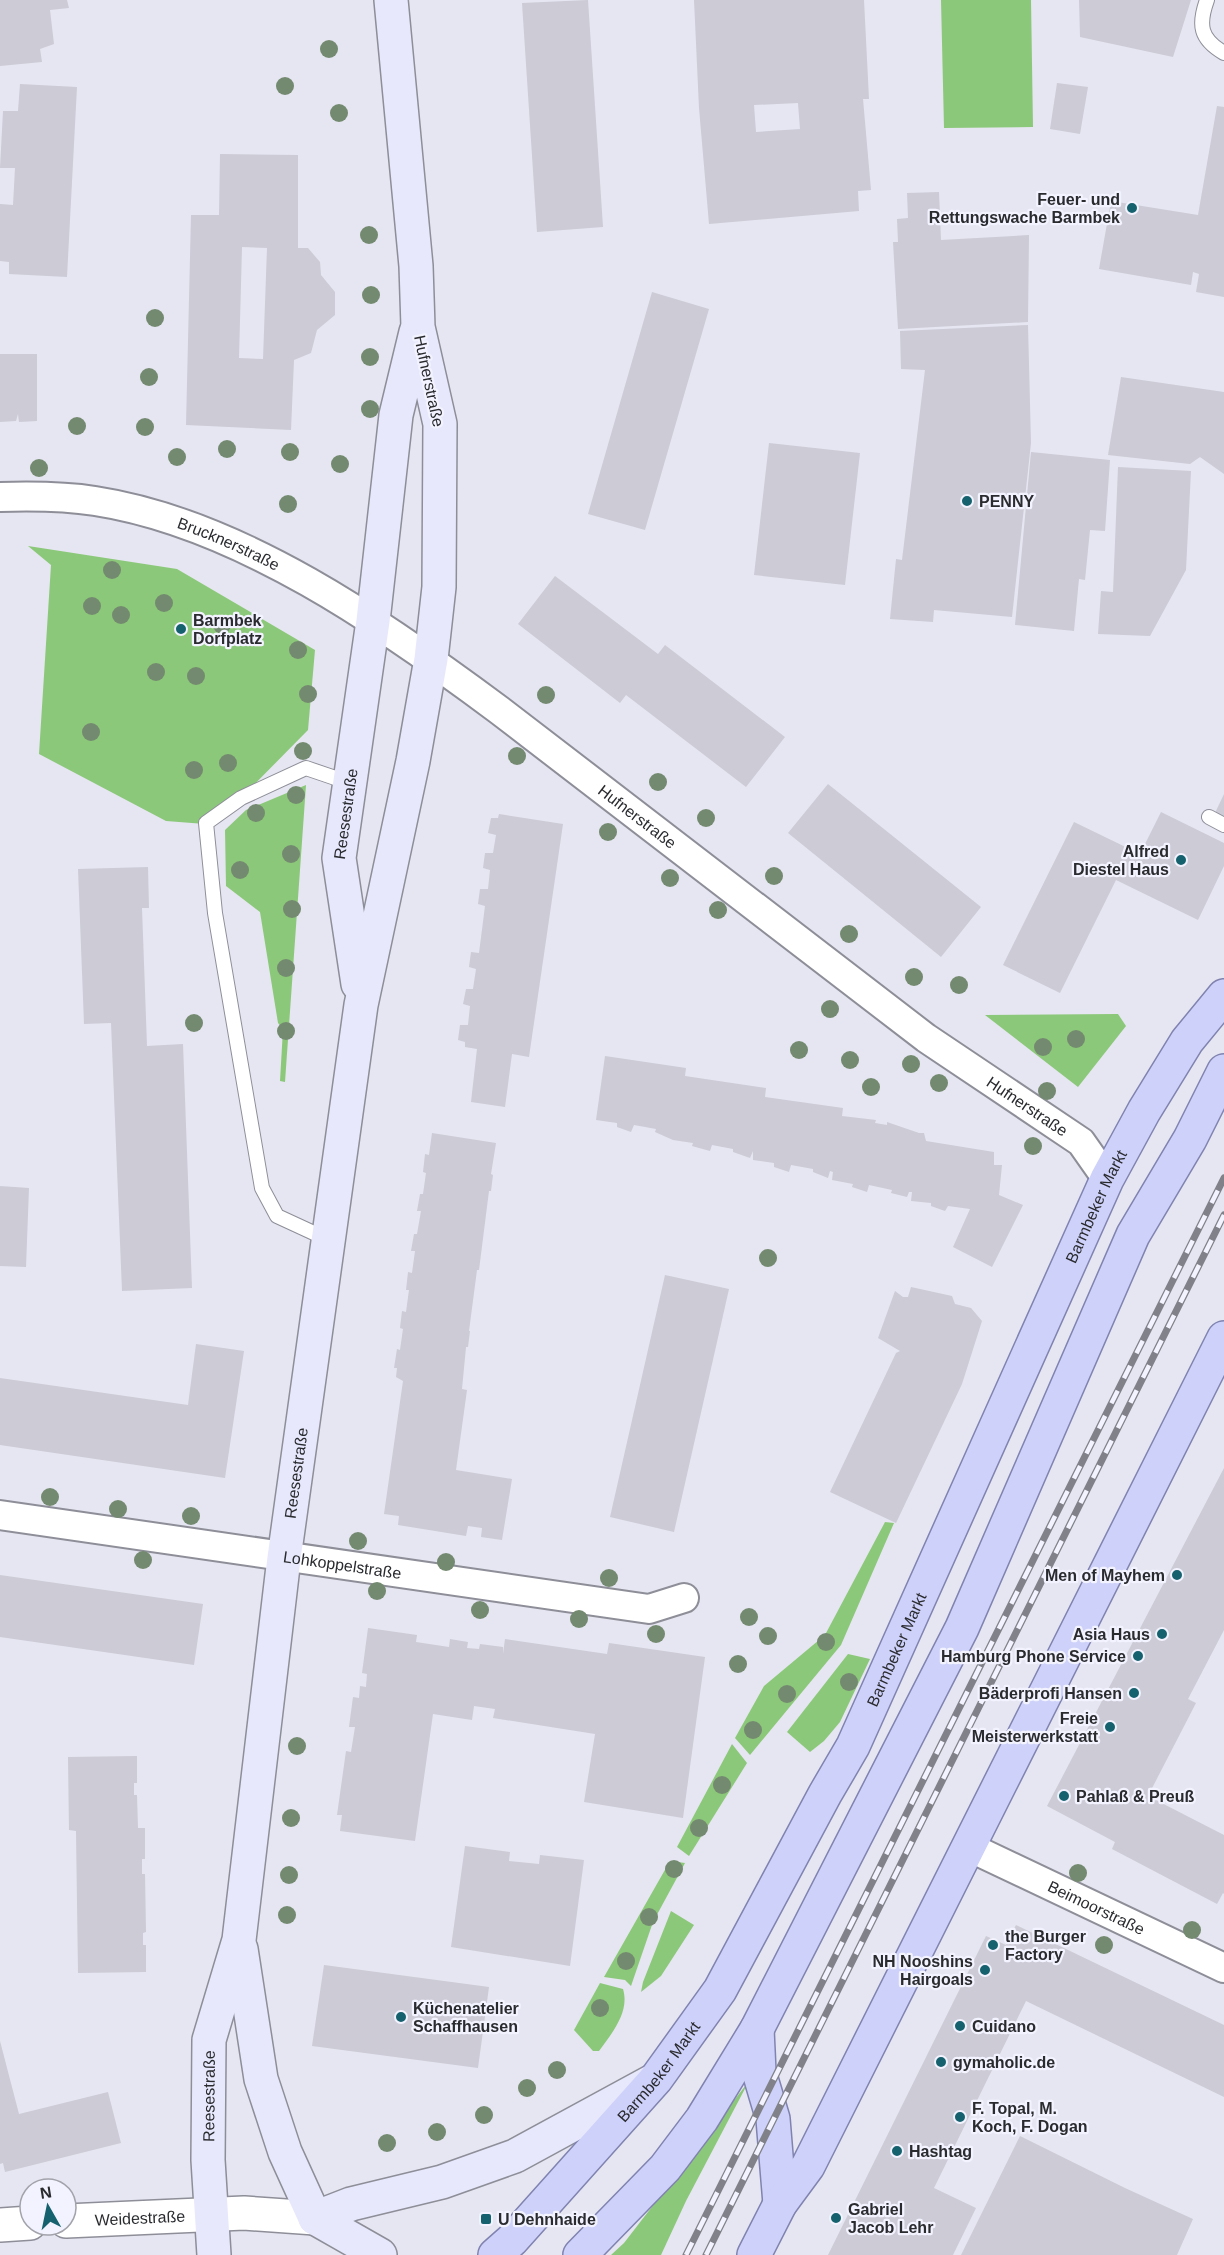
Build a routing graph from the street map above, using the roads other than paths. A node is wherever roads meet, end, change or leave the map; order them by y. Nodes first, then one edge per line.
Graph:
1 (391, 0) edge
2 (1207, 0) edge
3 (1224, 53) edge
4 (418, 327) junction
5 (0, 497) edge
6 (373, 621) junction
7 (431, 659) junction
8 (350, 783) junction
9 (1209, 817) dead end
10 (1224, 825) edge
11 (1224, 996) edge
12 (361, 1005) junction
13 (1224, 1071) edge
14 (1107, 1179) junction
15 (1133, 1235) junction
16 (329, 1240) junction
17 (1224, 1338) edge
18 (0, 1515) edge
19 (284, 1558) junction
20 (684, 1599) dead end
21 (969, 1847) junction
22 (240, 1940) junction
23 (1224, 1968) edge
24 (757, 2029) junction
25 (656, 2079) junction
26 (780, 2204) junction
27 (212, 2216) junction
28 (315, 2218) junction
29 (78, 2221) edge
30 (18, 2224) edge
31 (0, 2225) edge
32 (214, 2255) edge
33 (380, 2255) edge
34 (495, 2255) edge
35 (580, 2255) edge
36 (754, 2255) edge

1 - 4 main road, Hufnerstraße
2 - 3 lane
4 - 6 main road, Hufnerstraße
4 - 7 main road, Hufnerstraße
5 - 6 street, Brucknerstraße
6 - 7 street, Brucknerstraße
6 - 8 main road, Reesestraße
7 - 12 main road, Reesestraße
7 - 14 street, Hufnerstraße
8 - 12 main road, Reesestraße
8 - 16 lane
9 - 10 lane
11 - 14 main road, Barmbeker Markt
12 - 16 main road, Reesestraße
13 - 15 main road
14 - 15 main road
14 - 25 main road, Barmbeker Markt
15 - 24 main road
16 - 19 main road, Reesestraße
17 - 21 main road
18 - 19 street, Lohkoppelstraße
19 - 20 street, Lohkoppelstraße
19 - 22 main road, Reesestraße
21 - 23 street, Beimoorstraße
21 - 26 main road
22 - 27 main road, Reesestraße
22 - 28 main road, Reesestraße
24 - 26 main road
24 - 35 main road
25 - 28 main road
25 - 34 main road, Barmbeker Markt
26 - 36 main road
27 - 28 street
27 - 29 street, Weidestraße
27 - 32 main road, Reesestraße
28 - 33 main road
30 - 31 street

